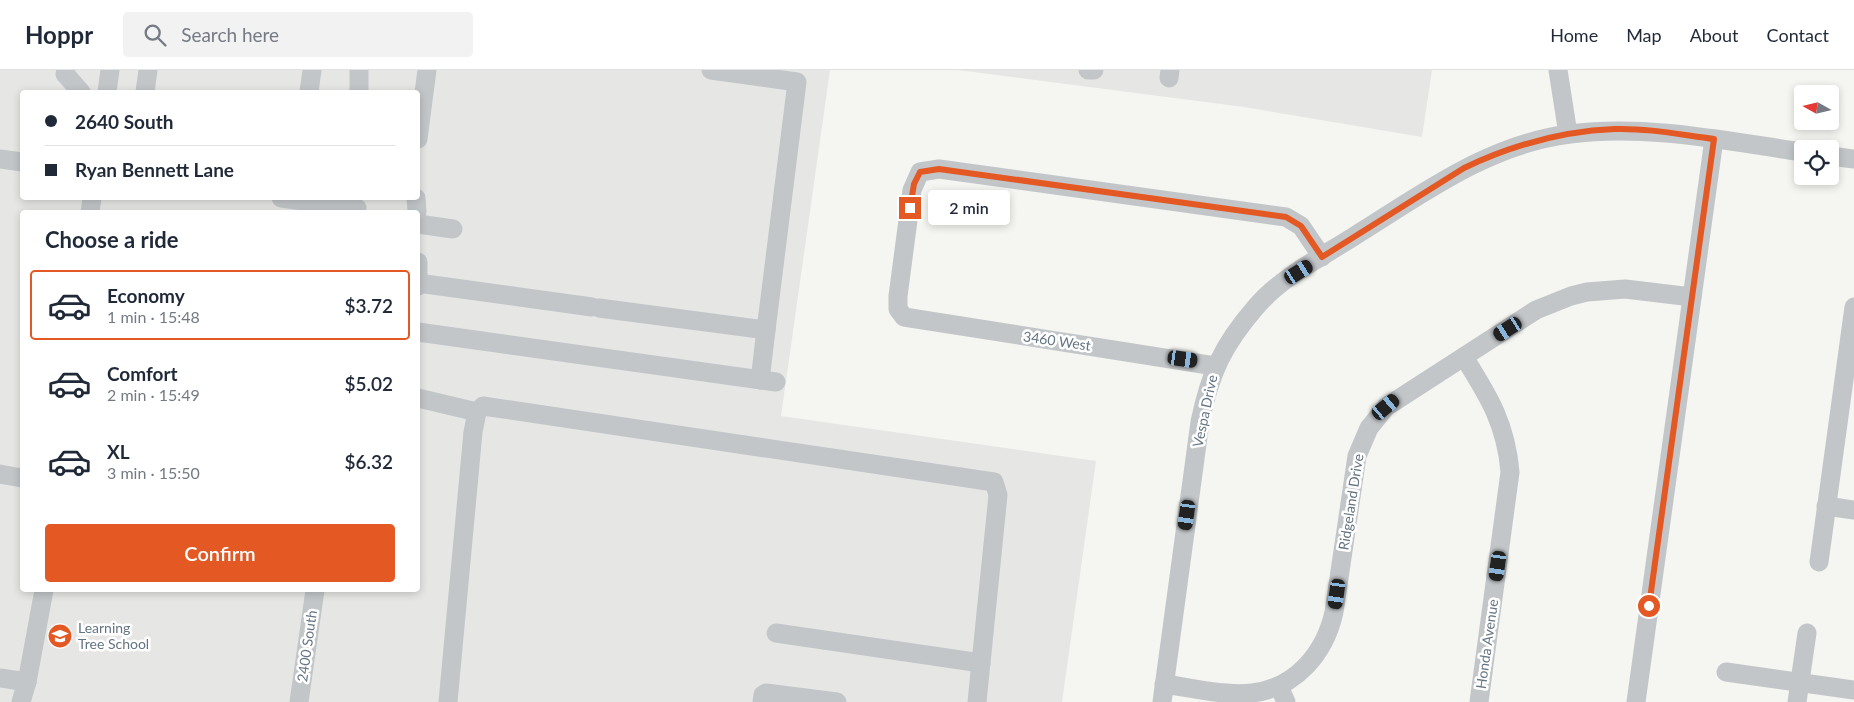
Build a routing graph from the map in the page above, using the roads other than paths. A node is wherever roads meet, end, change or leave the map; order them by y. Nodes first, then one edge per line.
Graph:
1 (66, 70) edge
2 (110, 70) edge
3 (148, 70) edge
4 (312, 70) edge
5 (359, 70) edge
6 (427, 70) edge
7 (711, 70) edge
8 (1088, 70) edge
9 (1094, 70) edge
10 (1558, 70) edge
11 (79, 90) edge
12 (107, 90) edge
13 (145, 90) edge
14 (308, 90) edge
15 (359, 90) edge
16 (420, 124) edge
17 (1568, 134) junction
18 (1714, 139) junction
19 (1794, 151) edge
20 (1839, 157) edge
21 (0, 158) edge
22 (1854, 159) edge
23 (20, 162) edge
24 (300, 200) edge
25 (357, 206) edge
26 (420, 224) edge
27 (453, 229) dead end
28 (1322, 257) junction
29 (420, 285) edge
30 (1692, 297) junction
31 (1854, 307) edge
32 (766, 330) junction
33 (420, 332) edge
34 (1464, 357) junction
35 (1215, 366) junction
36 (420, 398) edge
37 (476, 412) junction
38 (0, 474) edge
39 (20, 478) edge
40 (1826, 506) junction
41 (1854, 510) edge
42 (1819, 562) dead end
43 (44, 592) edge
44 (315, 592) edge
45 (776, 632) dead end
46 (1807, 633) dead end
47 (981, 663) junction
48 (1726, 672) dead end
49 (0, 678) edge
50 (27, 682) junction
51 (1800, 682) junction
52 (1854, 690) edge
53 (1163, 693) edge
54 (1283, 694) edge
55 (20, 702) edge
56 (299, 702) edge
57 (448, 702) edge
58 (762, 702) edge
59 (837, 702) edge
60 (977, 702) edge
61 (1478, 702) edge
62 (1636, 702) edge
63 (1797, 702) edge

1 - 11 street
2 - 12 street
3 - 13 street
4 - 14 street
5 - 15 street
6 - 16 street
7 - 32 street
8 - 9 street
10 - 17 street
17 - 18 street, Vespa Drive
17 - 28 street, Vespa Drive
18 - 19 street, Vespa Drive
18 - 30 street
20 - 22 street
21 - 23 street
24 - 25 street
26 - 27 street
28 - 35 street, Vespa Drive
28 - 35 street, 3460 West
29 - 32 street
30 - 34 street, Ridgeland Drive
30 - 62 street
31 - 40 street
32 - 33 street
34 - 54 street, Ridgeland Drive
34 - 61 street, Honda Avenue
35 - 53 street, Vespa Drive
36 - 37 street
37 - 47 street
37 - 57 street
38 - 39 street
40 - 41 street
40 - 42 street
43 - 50 street
44 - 56 street, 2400 South
45 - 47 street
46 - 51 street
47 - 60 street
48 - 51 street
49 - 50 street
50 - 55 street
51 - 52 street
51 - 63 street
53 - 54 street, Ridgeland Drive
58 - 59 street

